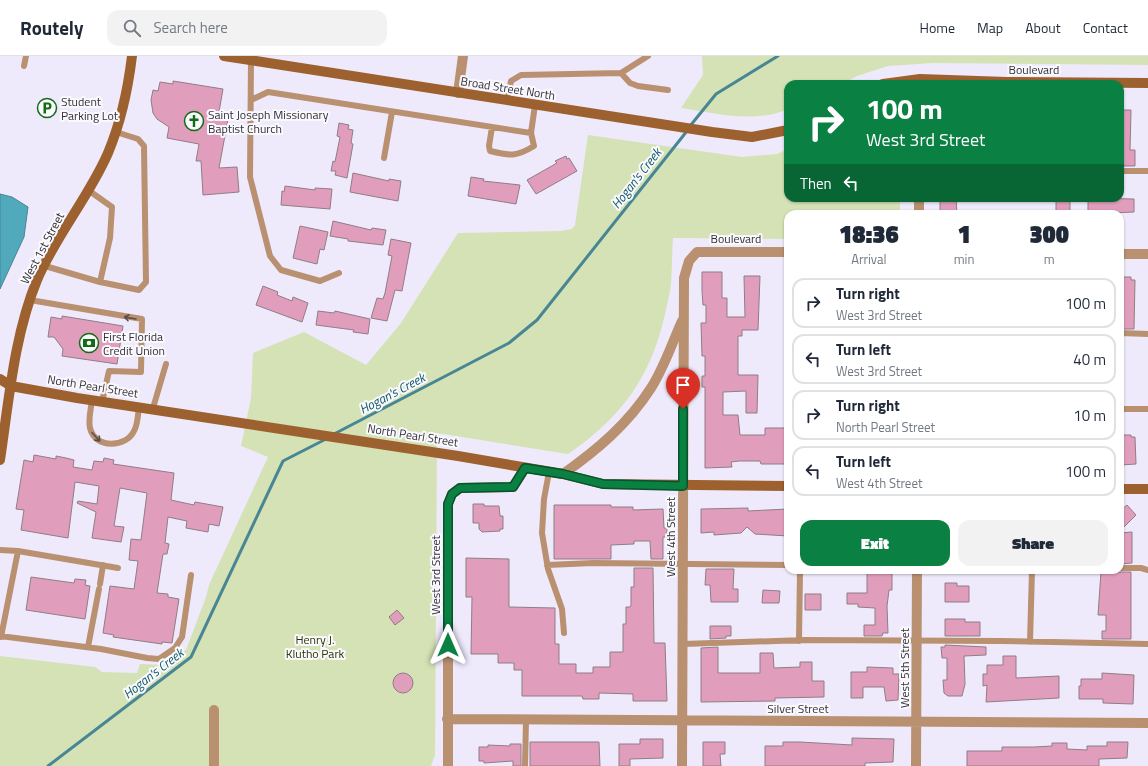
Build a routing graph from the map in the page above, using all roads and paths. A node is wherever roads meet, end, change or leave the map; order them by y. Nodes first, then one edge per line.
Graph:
1 (26, 56) edge
2 (132, 56) edge
3 (224, 56) edge
4 (463, 56) edge
5 (644, 57) edge
6 (251, 60) junction
7 (24, 66) dead end
8 (621, 73) junction
9 (1124, 83) edge
10 (1148, 83) edge
11 (668, 90) dead end
12 (458, 93) junction
13 (250, 100) junction
14 (507, 100) junction
15 (535, 105) junction
16 (392, 112) junction
17 (492, 127) junction
18 (784, 131) edge
19 (116, 132) junction
20 (531, 133) junction
21 (384, 158) dead end
22 (1124, 171) edge
23 (1148, 171) edge
24 (88, 190) junction
25 (784, 252) edge
26 (1124, 254) edge
27 (1148, 254) edge
28 (688, 261) joint
29 (44, 266) junction
30 (340, 273) dead end
31 (100, 282) junction
32 (30, 300) junction
33 (684, 316) junction
34 (1124, 333) edge
35 (1148, 334) edge
36 (166, 364) dead end
37 (0, 380) edge
38 (11, 386) junction
39 (0, 388) edge
40 (97, 401) junction
41 (139, 406) junction
42 (153, 408) junction
43 (1124, 409) edge
44 (1148, 410) edge
45 (0, 460) edge
46 (525, 468) junction
47 (549, 472) junction
48 (563, 474) junction
49 (683, 486) junction
50 (784, 486) edge
51 (1124, 488) edge
52 (1148, 489) edge
53 (0, 550) edge
54 (18, 551) junction
55 (103, 565) junction
56 (547, 565) junction
57 (683, 565) junction
58 (784, 565) edge
59 (118, 568) dead end
60 (1124, 568) edge
61 (1148, 570) edge
62 (800, 574) edge
63 (917, 574) edge
64 (1032, 574) edge
65 (191, 575) dead end
66 (564, 633) dead end
67 (0, 637) edge
68 (799, 641) junction
69 (917, 642) junction
70 (1030, 642) junction
71 (683, 644) junction
72 (1148, 644) edge
73 (88, 647) junction
74 (214, 710) dead end
75 (447, 719) junction
76 (526, 720) junction
77 (682, 721) junction
78 (917, 721) junction
79 (1148, 723) edge
80 (214, 766) edge
81 (448, 766) edge
82 (525, 766) edge
83 (682, 766) edge
84 (916, 766) edge

1 - 7 lane
2 - 19 street, West 1st Street
3 - 6 street, Broad Street North
4 - 12 street
5 - 8 lane
6 - 12 street, Broad Street North
6 - 13 lane
8 - 11 lane
8 - 14 lane
9 - 10 street, Boulevard
12 - 14 street, Broad Street North
13 - 16 lane
13 - 30 lane
14 - 15 street, Broad Street North
15 - 18 street, Broad Street North
15 - 20 lane
16 - 17 lane
16 - 21 lane
17 - 20 lane
17 - 20 lane
19 - 24 street, West 1st Street
19 - 31 lane
22 - 23 lane
24 - 29 street, West 1st Street
24 - 31 lane
25 - 28 street, Boulevard
26 - 27 street
28 - 33 street, West 4th Street
29 - 31 lane
29 - 32 street, West 1st Street
32 - 38 street, West 1st Street
40 -> 32 lane
33 - 48 street
33 - 49 street, West 4th Street
34 - 35 lane
36 - 42 lane
37 - 38 street, North Pearl Street
38 - 39 street, North Pearl Street
38 - 40 street, North Pearl Street
38 - 45 street, West 1st Street
40 - 41 street, North Pearl Street
40 -> 41 lane
41 - 42 street, North Pearl Street
42 - 46 street, North Pearl Street
43 - 44 lane
46 - 47 street, North Pearl Street
46 - 75 street, West 3rd Street
47 - 48 street, North Pearl Street
47 - 56 lane
48 - 49 street, North Pearl Street
49 - 50 street, North Pearl Street
49 - 57 street, West 4th Street
51 - 52 street
53 - 54 lane
54 - 55 lane
54 - 67 lane
55 - 59 lane
55 - 73 lane
56 - 57 lane
56 - 66 lane
57 - 58 lane
57 - 71 street, West 4th Street
60 - 61 lane
62 - 68 lane
63 - 69 street, West 5th Street
64 - 70 lane
65 - 73 lane
67 - 73 lane
68 - 69 lane
68 - 71 lane
69 - 70 lane
69 - 78 street, West 5th Street
70 - 72 lane
71 - 77 street, West 4th Street
74 - 80 street
75 - 76 street, Silver Street
75 - 81 street, West 3rd Street
76 - 77 street, Silver Street
76 - 82 lane
77 - 78 street, Silver Street
77 - 83 street, West 4th Street
78 - 79 street, Silver Street
78 - 84 street, West 5th Street

